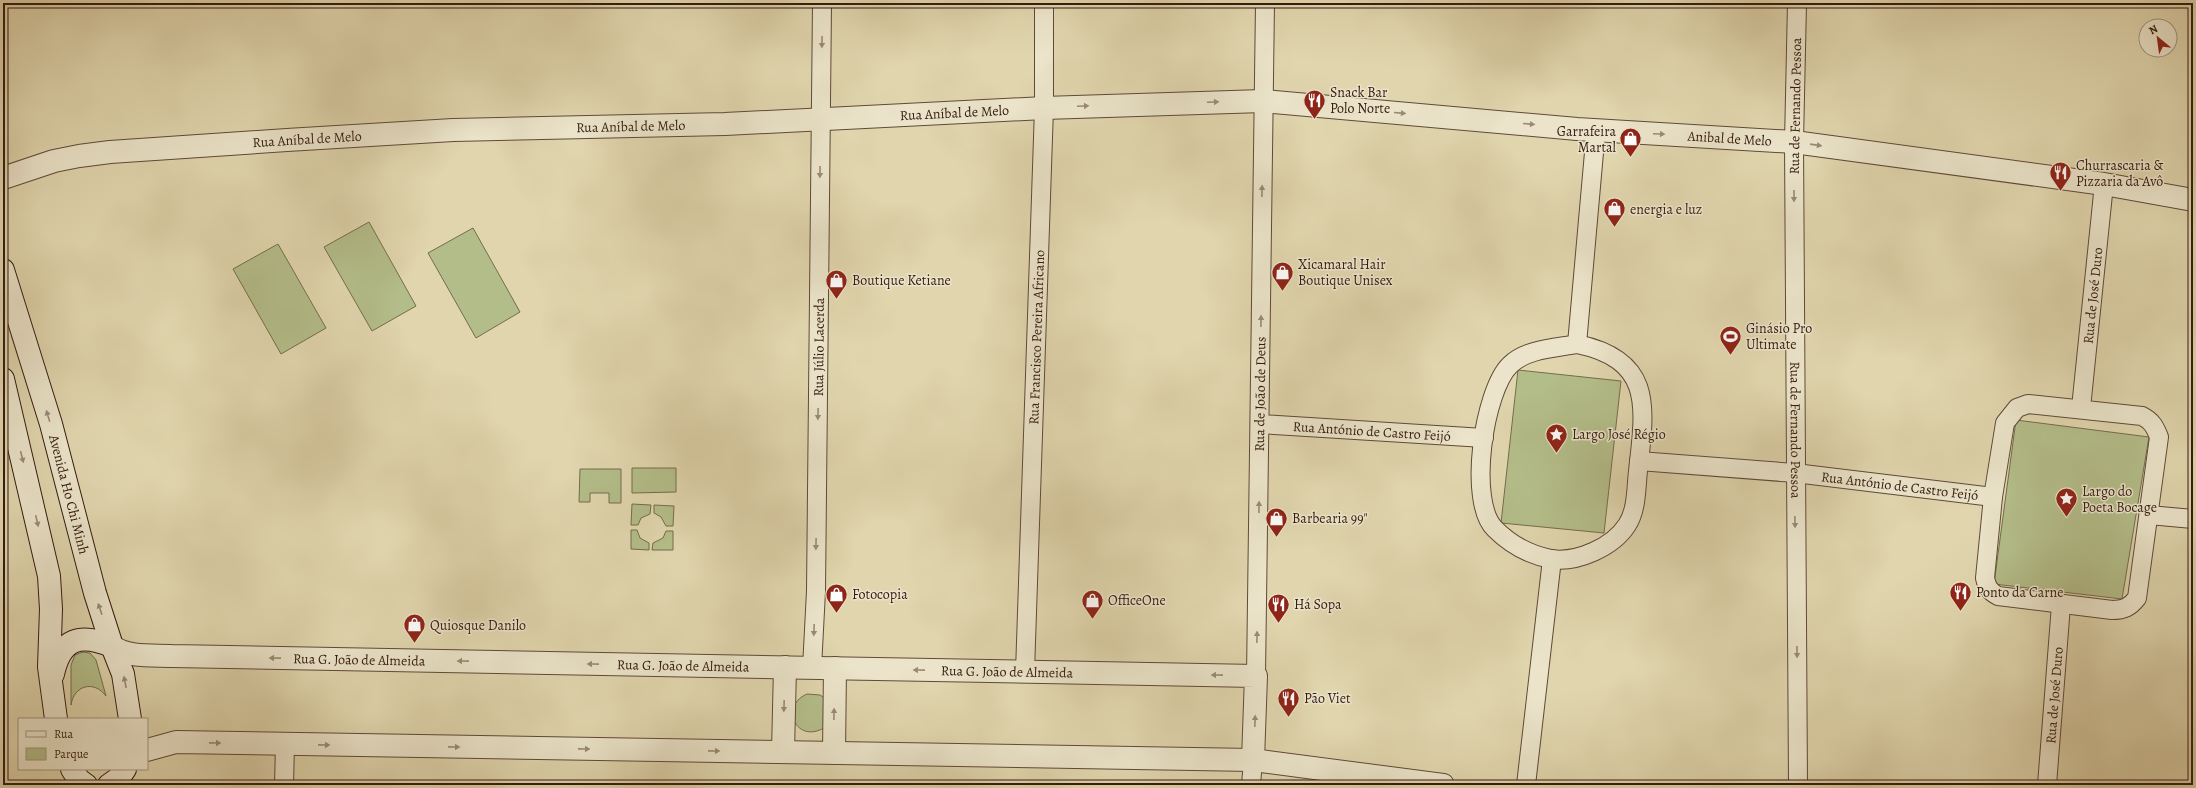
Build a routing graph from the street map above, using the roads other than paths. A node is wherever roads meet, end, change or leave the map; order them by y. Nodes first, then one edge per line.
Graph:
1 (822, 3) edge
2 (1044, 3) edge
3 (1265, 3) edge
4 (1797, 3) edge
5 (1263, 100) junction
6 (1044, 108) junction
7 (821, 120) junction
8 (1596, 130) junction
9 (1794, 142) junction
10 (3, 178) edge
11 (2104, 184) junction
12 (2193, 200) edge
13 (3, 270) edge
14 (1577, 344) junction
15 (3, 379) edge
16 (2081, 408) junction
17 (1260, 424) junction
18 (1484, 438) junction
19 (1639, 461) junction
20 (1795, 473) junction
21 (1993, 497) junction
22 (2150, 514) junction
23 (2193, 518) edge
24 (1552, 559) junction
25 (2061, 605) junction
26 (112, 646) junction
27 (785, 667) junction
28 (812, 668) junction
29 (835, 668) junction
30 (1025, 672) junction
31 (1256, 676) junction
32 (52, 689) junction
33 (56, 718) edge
34 (130, 718) edge
35 (285, 744) junction
36 (148, 750) edge
37 (783, 752) junction
38 (834, 753) junction
39 (1253, 760) junction
40 (71, 770) edge
41 (72, 770) edge
42 (124, 770) edge
43 (129, 770) edge
44 (75, 785) edge
45 (86, 785) edge
46 (109, 785) edge
47 (128, 785) edge
48 (284, 785) edge
49 (1251, 785) edge
50 (1443, 785) edge
51 (1526, 785) edge
52 (1798, 785) edge
53 (2047, 785) edge

1 -> 7 street, Rua Júlio Lacerda
2 - 6 street, Rua Francisco Pereira Africano
3 - 5 street, Rua de João de Deus
4 - 9 street, Rua de Fernando Pessoa
6 -> 5 street, Rua Aníbal de Melo
5 -> 8 street, Anibal de Melo
17 -> 5 street, Rua de João de Deus
6 - 7 street, Rua Aníbal de Melo
6 - 30 street, Rua Francisco Pereira Africano
7 - 10 street, Rua Aníbal de Melo
7 -> 28 street, Rua Júlio Lacerda
8 -> 9 street, Anibal de Melo
8 - 14 street
9 -> 11 street, Anibal de Melo
9 -> 20 street, Rua de Fernando Pessoa
11 - 12 street, Anibal de Melo
11 - 16 street, Rua de José Duro
26 -> 13 street, Avenida Ho Chi Minh
14 - 18 street
14 - 19 street
15 -> 32 street
16 - 21 street
16 - 22 street
17 - 18 street, Rua António de Castro Feijó
31 -> 17 street, Rua de João de Deus
18 - 24 street
19 - 20 street, Rua António de Castro Feijó
19 - 24 street
20 - 21 street, Rua António de Castro Feijó
20 -> 52 street, Rua de Fernando Pessoa
21 - 25 street
22 - 23 street
22 - 25 street
24 - 51 street
25 - 53 street, Rua de José Duro
27 -> 26 street, Rua G. João de Almeida
26 - 32 street, Rua G. João de Almeida
34 -> 26 street, Avenida Ho Chi Minh
27 - 28 street, Rua G. João de Almeida
27 -> 37 street
28 - 29 street, Rua G. João de Almeida
30 -> 29 street, Rua G. João de Almeida
38 -> 29 street
31 -> 30 street, Rua G. João de Almeida
39 -> 31 street, Rua de João de Deus
32 - 33 street
36 -> 35 street
35 -> 37 street
35 - 48 street
37 - 38 street
38 - 39 street
39 - 49 street, Rua de João de Deus
39 - 50 street
40 - 44 street
41 - 45 street
42 - 46 street
43 - 47 street

